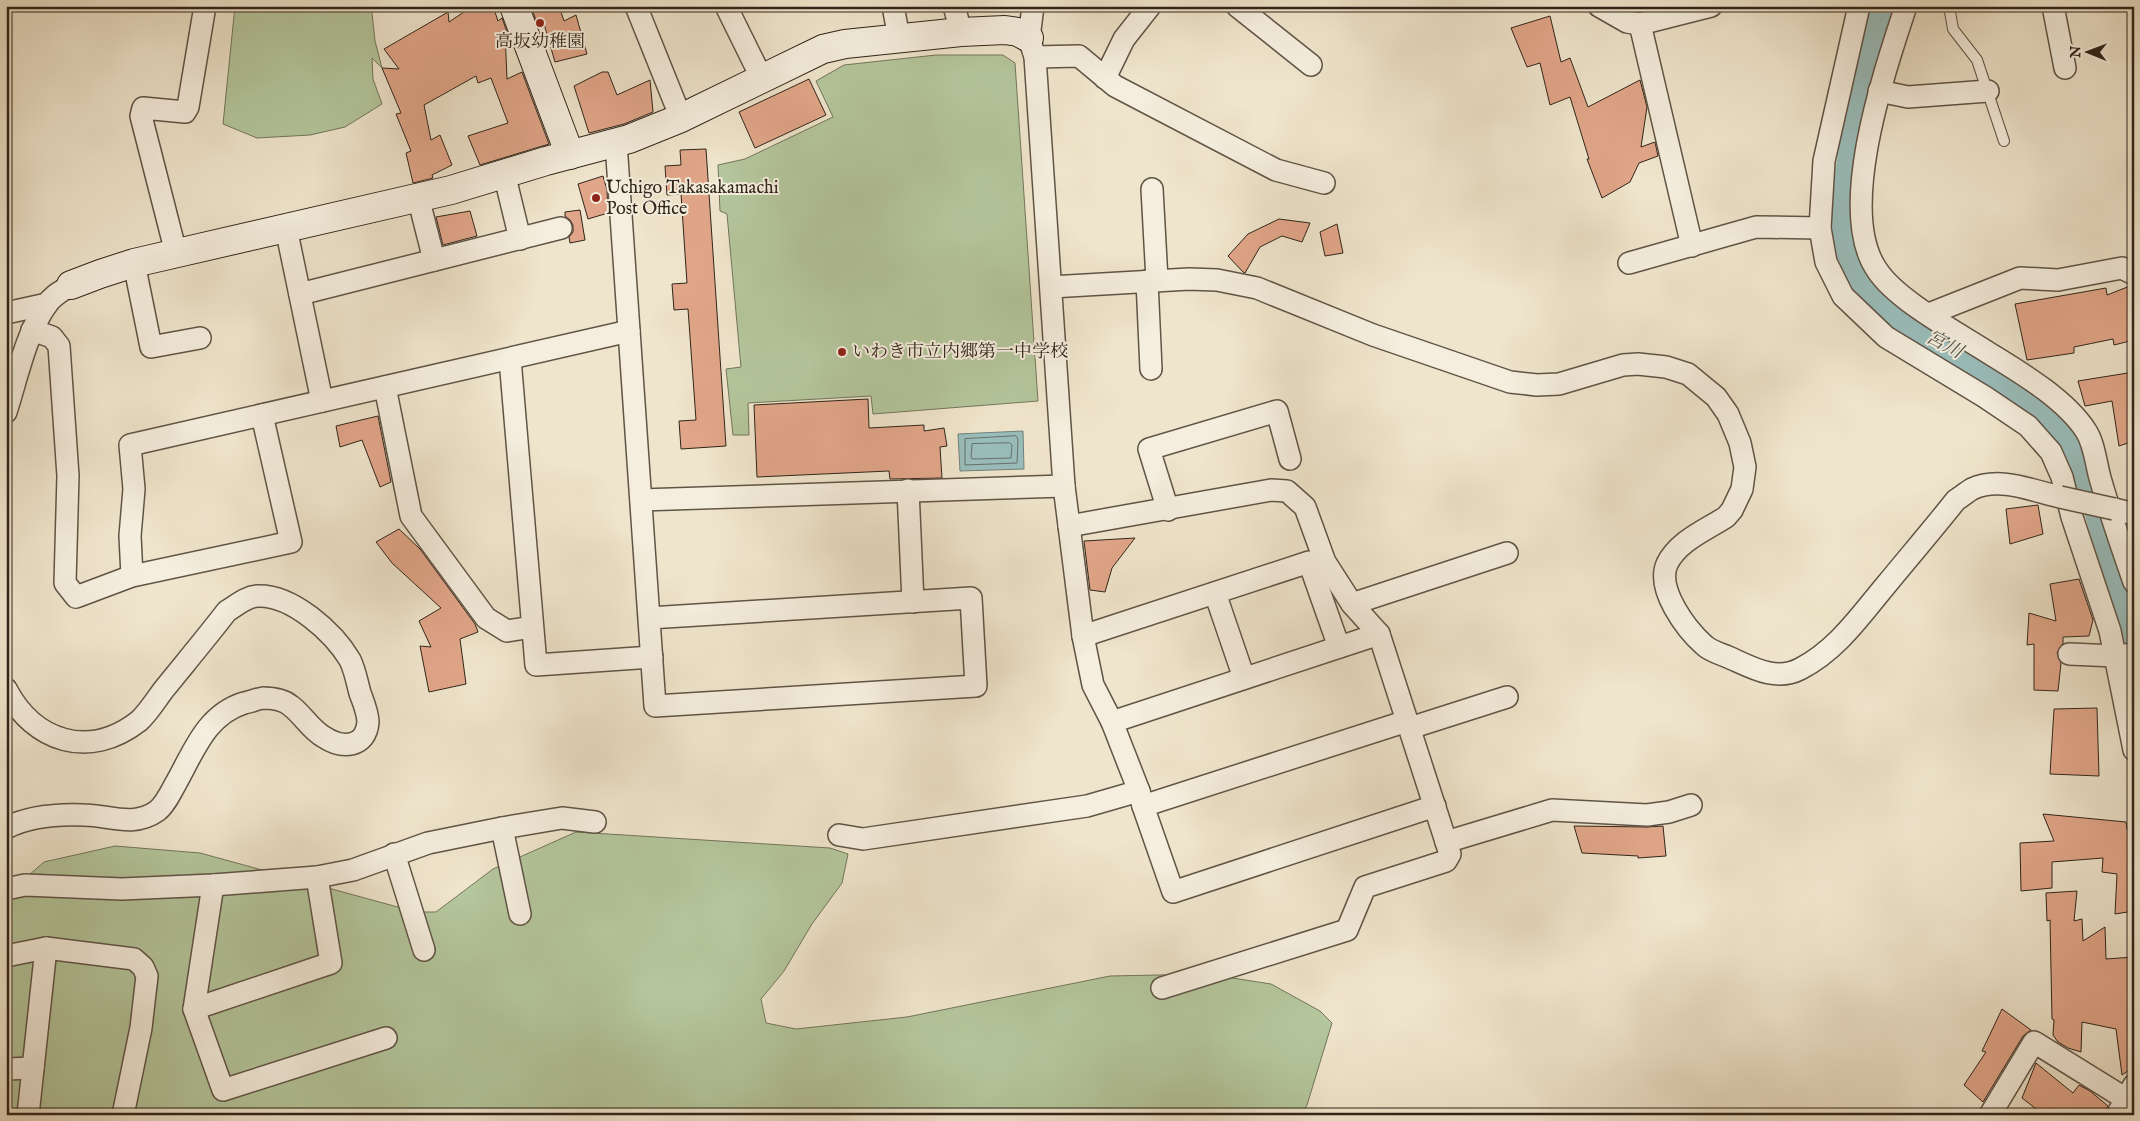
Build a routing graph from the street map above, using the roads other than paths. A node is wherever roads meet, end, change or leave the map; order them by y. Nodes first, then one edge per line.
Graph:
1 (205, 6) edge
2 (514, 6) edge
3 (636, 6) edge
4 (726, 6) edge
5 (893, 6) edge
6 (954, 6) edge
7 (1033, 6) edge
8 (1150, 6) edge
9 (1237, 6) edge
10 (1599, 6) edge
11 (1711, 6) edge
12 (1859, 6) edge
13 (1906, 6) edge
14 (1949, 6) edge
15 (2052, 6) edge
16 (1640, 24) junction
17 (961, 32) junction
18 (900, 38) junction
19 (1032, 47) junction
20 (1311, 65) dead end
21 (2066, 68) dead end
22 (1105, 78) junction
23 (762, 79) junction
24 (1879, 91) junction
25 (1988, 91) junction
26 (681, 118) junction
27 (2004, 141) dead end
28 (616, 143) junction
29 (570, 155) junction
30 (504, 173) junction
31 (1324, 183) dead end
32 (1152, 189) dead end
33 (418, 198) junction
34 (286, 228) junction
35 (561, 228) dead end
36 (1820, 228) junction
37 (520, 238) junction
38 (1692, 246) junction
39 (176, 253) junction
40 (434, 260) junction
41 (134, 263) junction
42 (1629, 263) dead end
43 (2134, 274) edge
44 (1152, 281) junction
45 (71, 285) joint
46 (1052, 287) junction
47 (300, 294) junction
48 (47, 304) junction
49 (6, 313) edge
50 (1929, 314) junction
51 (32, 330) junction
52 (629, 331) junction
53 (200, 338) dead end
54 (510, 358) junction
55 (1151, 369) dead end
56 (385, 387) junction
57 (322, 401) junction
58 (6, 412) edge
59 (2010, 414) junction
60 (262, 415) junction
61 (1290, 459) dead end
62 (1064, 486) junction
63 (908, 490) junction
64 (2054, 496) junction
65 (641, 500) junction
66 (1168, 510) junction
67 (2124, 511) edge
68 (1069, 526) junction
69 (1507, 553) dead end
70 (132, 576) junction
71 (2134, 582) edge
72 (1215, 594) junction
73 (913, 602) junction
74 (1352, 604) junction
75 (649, 618) junction
76 (532, 627) junction
77 (1380, 634) junction
78 (1083, 636) junction
79 (1339, 647) junction
80 (2069, 654) dead end
81 (2124, 655) edge
82 (652, 657) junction
83 (1244, 678) junction
84 (6, 688) edge
85 (1507, 697) dead end
86 (1112, 722) junction
87 (1409, 725) junction
88 (2134, 750) edge
89 (1141, 798) junction
90 (1691, 805) dead end
91 (1435, 806) junction
92 (595, 822) dead end
93 (6, 828) edge
94 (502, 828) junction
95 (839, 834) dead end
96 (1446, 842) junction
97 (394, 854) junction
98 (317, 876) junction
99 (213, 885) junction
100 (6, 889) edge
101 (520, 914) dead end
102 (46, 948) junction
103 (424, 950) dead end
104 (6, 956) edge
105 (1162, 988) dead end
106 (194, 1009) junction
107 (386, 1038) dead end
108 (33, 1068) junction
109 (6, 1069) edge
110 (2126, 1100) edge
111 (28, 1115) edge
112 (123, 1115) edge
113 (1990, 1115) edge

1 - 39 street
2 - 29 street
3 - 26 street
4 - 23 street
5 - 18 street
6 - 17 street
7 - 19 street
8 - 22 street
9 - 20 street
10 - 16 street
11 - 16 street
12 - 36 street
13 - 24 street
14 - 25 lane
15 - 21 street
16 - 38 street
17 - 18 street
17 - 19 street
18 - 23 street
19 - 22 street
19 - 46 street
22 - 31 street
23 - 26 street
24 - 25 street
24 - 50 street
25 - 27 lane
26 - 28 street
28 - 29 street
28 - 52 street
29 - 30 street
30 - 33 street
30 - 37 street
32 - 44 street
33 - 34 street
33 - 40 street
34 - 39 street
34 - 47 street
35 - 37 street
36 - 38 street
36 - 59 street
37 - 40 street
38 - 42 street
39 - 41 street
40 - 47 street
41 - 45 street
41 - 53 street
43 - 50 street
44 - 46 street
44 - 55 street
44 - 64 street
45 - 48 street
46 - 62 street
47 - 57 street
48 - 49 street
48 - 51 street
50 - 71 street
51 - 58 street
51 - 70 street
52 - 54 street
52 - 65 street
54 - 56 street
54 - 76 street
56 - 57 street
56 - 76 street
57 - 60 street
59 - 64 street
59 - 81 street
60 - 70 street
60 - 70 street
61 - 66 street
62 - 63 street
62 - 68 street
63 - 65 street
63 - 73 street
64 - 67 street, bridge
65 - 75 street
66 - 68 street
66 - 74 street
68 - 78 street
69 - 74 street
72 - 78 street
72 - 79 street
72 - 83 street
73 - 75 street
73 - 82 street
74 - 77 street
75 - 82 street
76 - 82 street
77 - 79 street
77 - 87 street
78 - 86 street
79 - 83 street
80 - 81 street
81 - 88 street
83 - 86 street
84 - 93 street
85 - 87 street
86 - 89 street
87 - 89 street
87 - 91 street
89 - 91 street
89 - 95 street
90 - 96 street
91 - 96 street
92 - 94 street
94 - 97 street
94 - 101 street
96 - 105 street
97 - 98 street
97 - 103 street
98 - 99 street
98 - 106 street
99 - 100 street
99 - 106 street
102 - 104 street
102 - 108 street
102 - 112 street
106 - 107 street
108 - 109 street
108 - 111 street
110 - 113 street

